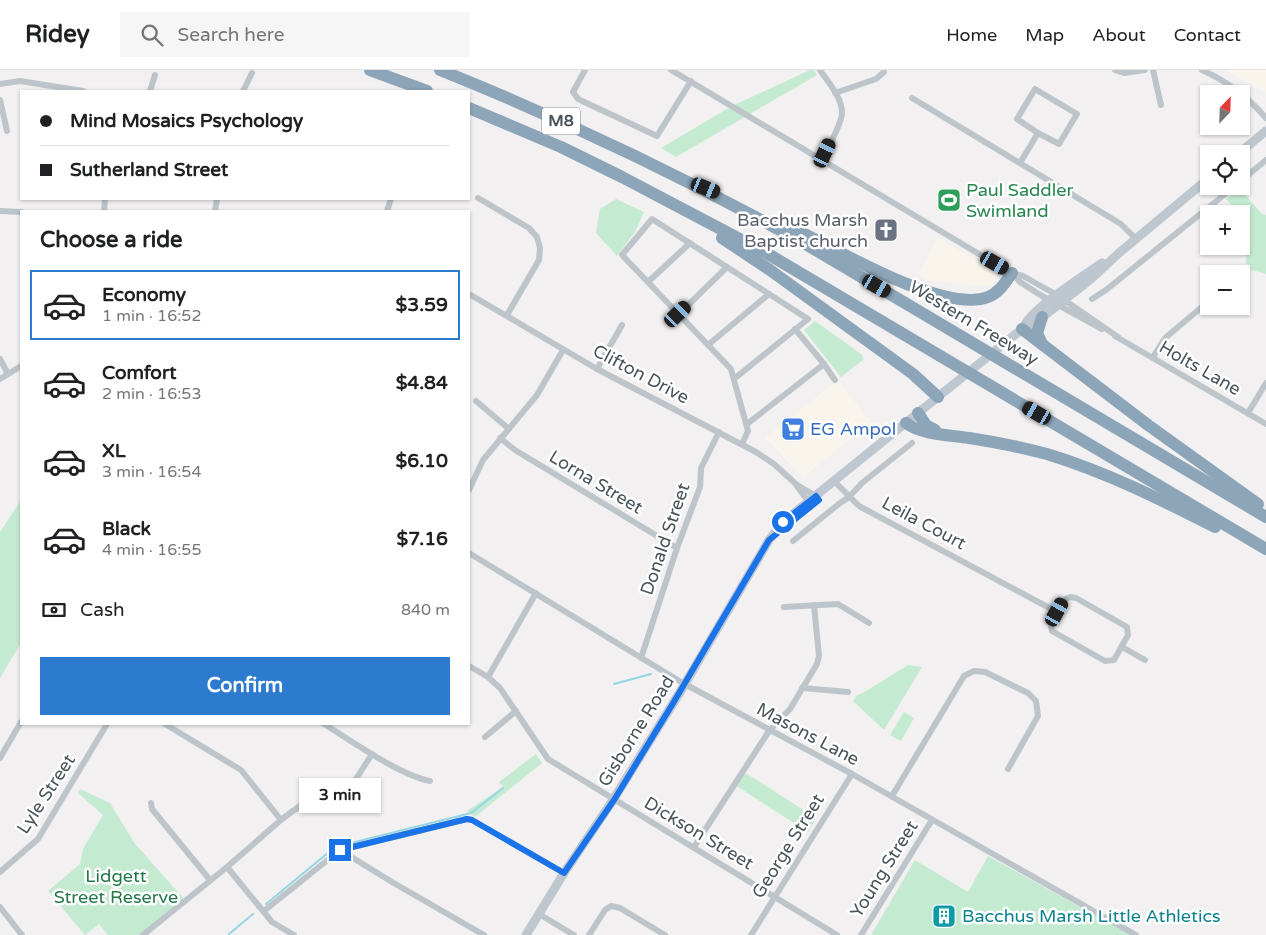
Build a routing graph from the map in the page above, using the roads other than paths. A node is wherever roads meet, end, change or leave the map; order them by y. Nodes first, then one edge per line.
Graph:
1 (370, 70) edge
2 (440, 70) edge
3 (585, 70) edge
4 (671, 70) edge
5 (820, 70) edge
6 (1115, 70) edge
7 (1145, 70) edge
8 (1153, 70) edge
9 (1202, 70) edge
10 (884, 72) dead end
11 (252, 73) dead end
12 (155, 74) dead end
13 (691, 81) junction
14 (0, 84) edge
15 (77, 90) edge
16 (150, 90) edge
17 (244, 90) edge
18 (425, 90) edge
19 (835, 93) junction
20 (912, 98) dead end
21 (0, 100) edge
22 (1160, 105) dead end
23 (470, 108) edge
24 (1266, 118) edge
25 (6, 131) dead end
26 (1266, 131) edge
27 (1038, 133) junction
28 (1249, 145) edge
29 (1266, 160) edge
30 (821, 161) junction
31 (1020, 163) junction
32 (1250, 173) edge
33 (622, 176) junction
34 (680, 177) junction
35 (1200, 186) edge
36 (1222, 195) edge
37 (478, 198) dead end
38 (0, 211) edge
39 (20, 212) edge
40 (1136, 239) junction
41 (690, 243) junction
42 (727, 267) junction
43 (1012, 273) junction
44 (648, 282) junction
45 (769, 294) junction
46 (470, 295) edge
47 (1092, 299) dead end
48 (1057, 301) junction
49 (1200, 309) edge
50 (678, 314) junction
51 (507, 315) junction
52 (1042, 317) junction
53 (622, 325) dead end
54 (1023, 328) junction
55 (795, 329) junction
56 (1042, 344) junction
57 (708, 345) junction
58 (563, 350) junction
59 (1153, 358) junction
60 (0, 359) edge
61 (824, 364) junction
62 (20, 367) edge
63 (597, 369) junction
64 (8, 374) junction
65 (0, 379) edge
66 (734, 379) junction
67 (836, 380) dead end
68 (1266, 383) edge
69 (938, 397) junction
70 (476, 401) dead end
71 (918, 413) junction
72 (1248, 414) junction
73 (906, 423) junction
74 (747, 424) junction
75 (1266, 424) edge
76 (509, 429) junction
77 (719, 432) junction
78 (944, 434) junction
79 (500, 438) junction
80 (912, 443) dead end
81 (742, 444) junction
82 (836, 483) junction
83 (470, 488) edge
84 (849, 497) junction
85 (814, 501) junction
86 (1266, 509) edge
87 (1266, 517) edge
88 (793, 541) dead end
89 (677, 548) junction
90 (1266, 549) edge
91 (1266, 553) edge
92 (470, 554) edge
93 (536, 593) junction
94 (814, 605) junction
95 (784, 607) dead end
96 (1057, 612) junction
97 (869, 623) dead end
98 (1122, 648) junction
99 (641, 658) junction
100 (1145, 660) dead end
101 (470, 667) edge
102 (488, 677) junction
103 (685, 684) junction
104 (802, 688) junction
105 (848, 692) dead end
106 (516, 712) junction
107 (20, 724) edge
108 (106, 725) edge
109 (170, 725) edge
110 (326, 725) edge
111 (769, 731) junction
112 (485, 737) dead end
113 (372, 754) junction
114 (0, 758) edge
115 (1008, 769) dead end
116 (852, 774) junction
117 (430, 781) dead end
118 (892, 796) junction
119 (614, 800) junction
120 (151, 803) dead end
121 (281, 820) junction
122 (932, 820) junction
123 (694, 847) junction
124 (340, 850) junction
125 (227, 867) junction
126 (0, 872) edge
127 (564, 873) junction
128 (210, 880) junction
129 (774, 896) junction
130 (0, 907) edge
131 (264, 912) junction
132 (539, 914) junction
133 (22, 935) edge
134 (143, 935) edge
135 (294, 935) edge
136 (484, 935) edge
137 (526, 935) edge
138 (574, 935) edge
139 (589, 935) edge
140 (665, 935) edge
141 (751, 935) edge
142 (837, 935) edge
143 (861, 935) edge
144 (1136, 935) edge

1 - 18 highway
2 - 34 highway, Western Freeway / M8
3 - 13 street
4 - 13 street, Holts Lane
5 - 19 street
6 - 7 street
8 - 22 street
9 - 24 street
10 - 19 street
11 - 17 street
12 - 16 street
13 - 30 street, Holts Lane
14 - 15 street
19 - 30 street
20 - 31 street
21 - 25 street
23 - 33 highway, M8
26 - 28 main road
27 - 27 street
27 - 31 street
29 - 32 street
30 - 43 street, Holts Lane
31 - 40 street
33 - 69 highway
33 - 90 highway, M8
34 - 43 highway
34 - 87 highway, Western Freeway / M8
35 - 40 main road, Gisborne Road
36 - 47 street
37 - 51 street
38 - 39 street
40 - 48 main road, Gisborne Road
41 - 42 street
41 - 44 street
41 - 44 street
42 - 45 street
42 - 50 street
43 - 48 street, Holts Lane
44 - 50 street
45 - 55 street
45 - 57 street
46 - 51 street, Clifton Drive
48 - 52 main road, Gisborne Road
48 - 54 main road, Gisborne Road
48 - 59 street, Holts Lane
49 - 59 street
50 - 57 street
51 - 58 street, Clifton Drive
52 - 54 main road, Gisborne Road
52 - 56 highway
53 - 63 street
54 - 56 highway
54 - 69 main road, Gisborne Road
55 - 61 street
55 - 66 street
56 - 86 highway
57 - 66 street
58 - 63 street, Clifton Drive
58 - 76 street
59 - 72 street, Holts Lane
60 - 64 street
61 - 67 street
61 - 74 street
62 - 64 street
63 - 77 street, Clifton Drive
64 - 65 street
66 - 74 street
68 - 72 street
69 - 71 main road, Gisborne Road
70 - 76 street
71 - 73 main road, Gisborne Road
71 - 78 highway
72 - 75 street, Holts Lane
73 - 78 highway
73 - 82 main road, Gisborne Road
74 - 81 street
76 - 79 street
77 - 81 street, Clifton Drive
77 - 89 street, Donald Street
78 - 91 highway
79 - 83 street
79 - 89 street, Lorna Street
80 - 84 street, Leila Court
81 - 85 street, Clifton Drive
82 - 84 street, Leila Court
82 - 85 main road, Gisborne Road
84 - 88 street, Leila Court
84 - 96 street, Leila Court
85 - 103 main road, Gisborne Road
89 - 99 street, Donald Street
92 - 93 street, Masons Lane
93 - 99 street, Masons Lane
93 - 102 street
94 - 95 street
94 - 97 street
94 - 104 street
96 - 98 street
96 - 98 street
98 - 100 street
99 - 103 street, Masons Lane
101 - 102 street, Dickson Street
102 - 106 street, Dickson Street
103 - 111 street, Masons Lane
103 - 119 main road, Gisborne Road
104 - 105 street
104 - 111 street
106 - 112 street
106 - 119 street, Dickson Street
107 - 114 street
108 - 126 street, Lyle Street
109 - 121 street
110 - 113 street
111 - 116 street, Masons Lane
111 - 123 street
113 - 117 street
113 - 121 street
115 - 118 street
116 - 118 street, Masons Lane
116 - 129 street, George Street
118 - 122 street, Masons Lane
119 - 123 street, Dickson Street
119 - 127 main road, Gisborne Road
120 - 128 street
121 - 125 street
122 - 143 street, Young Street
122 - 144 street, Masons Lane
123 - 129 street, Dickson Street
124 - 127 street
124 - 131 street
124 - 136 street
125 - 128 street
125 - 131 street
127 - 132 main road, Gisborne Road
128 - 134 street
129 - 141 street, George Street
129 - 142 street, Dickson Street
130 - 133 street
131 - 135 street
132 - 137 main road, Gisborne Road
132 - 138 street
139 - 140 street

